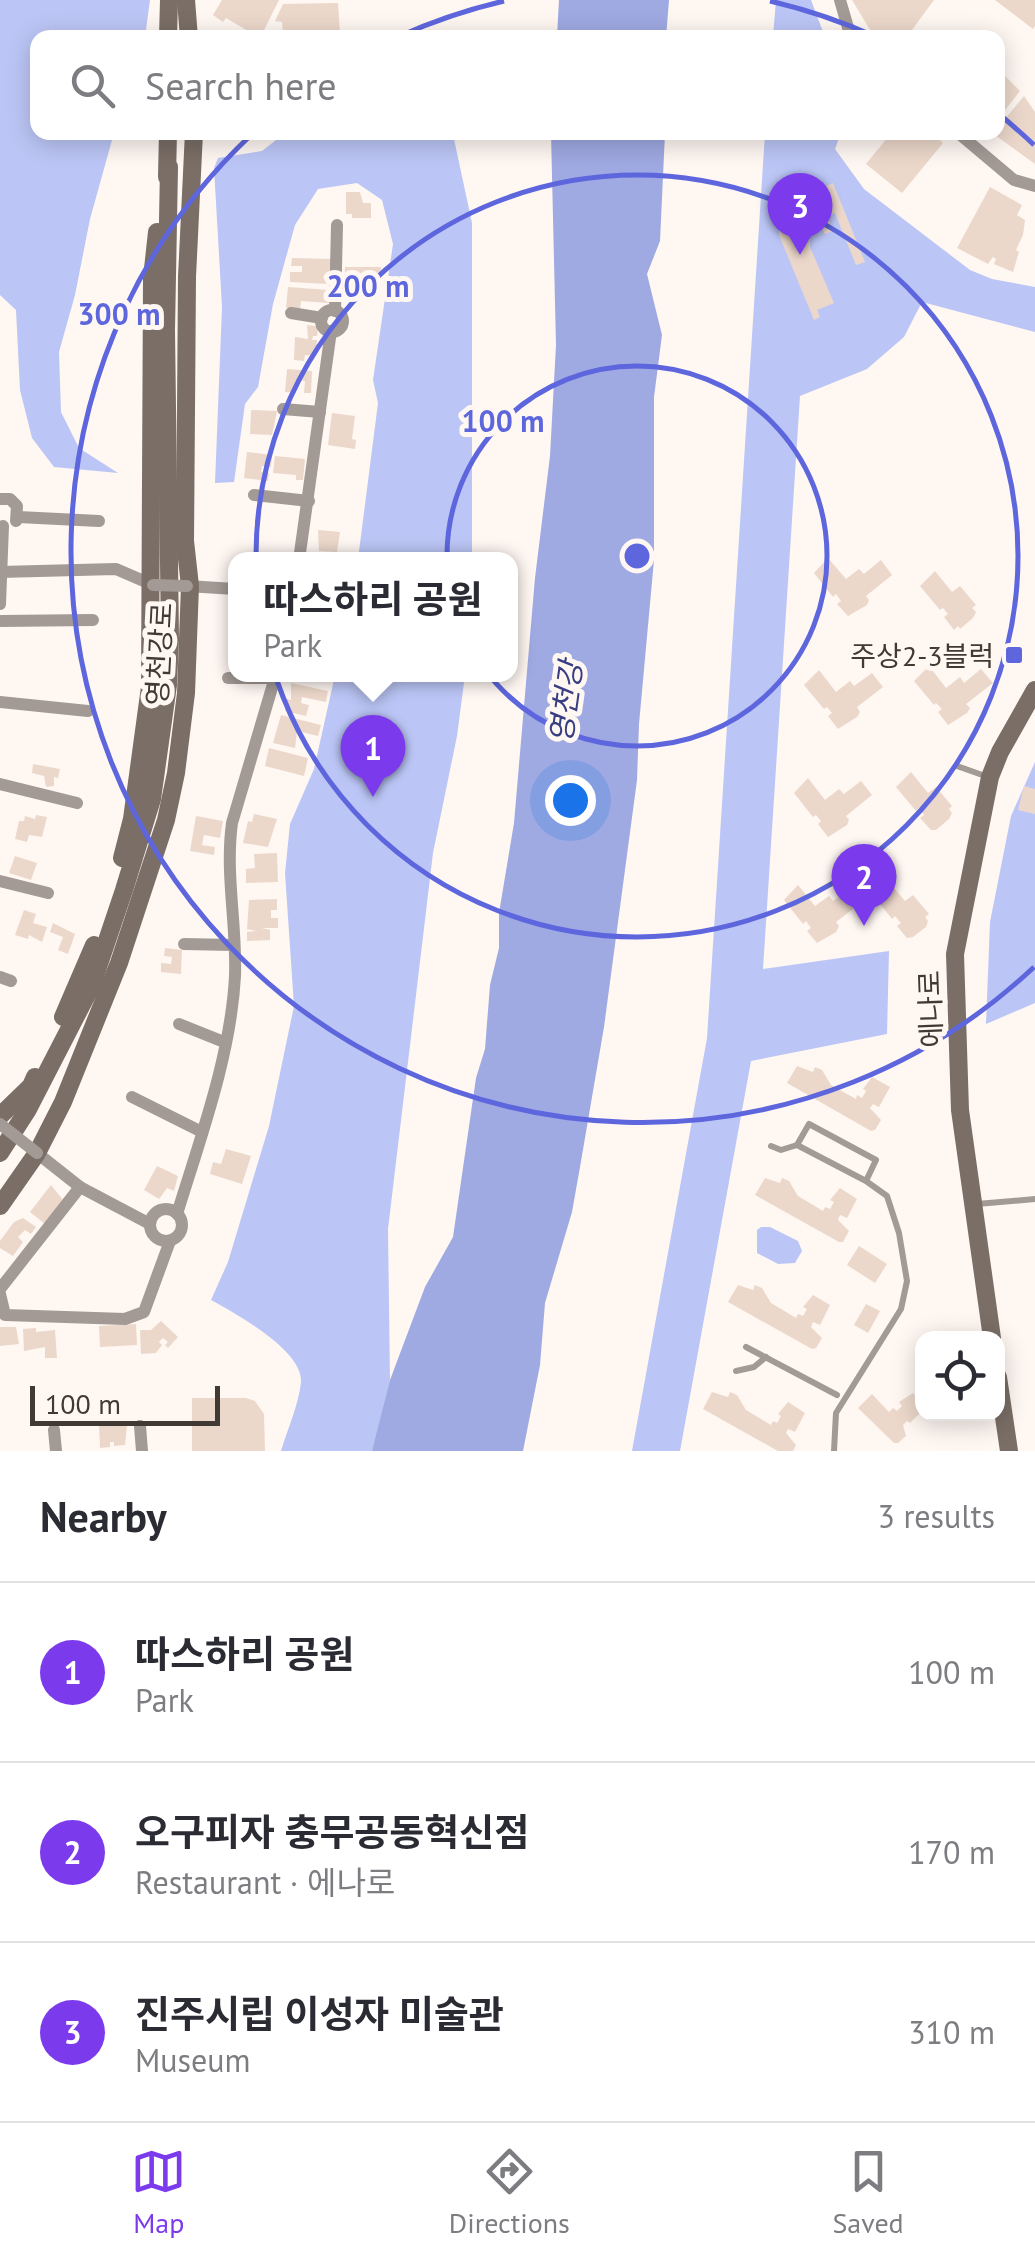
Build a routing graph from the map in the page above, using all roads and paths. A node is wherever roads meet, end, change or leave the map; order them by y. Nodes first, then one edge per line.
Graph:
1 (169, 0) edge
2 (186, 0) edge
3 (840, 0) edge
4 (168, 30) edge
5 (188, 30) edge
6 (849, 30) edge
7 (168, 140) edge
8 (194, 140) edge
9 (966, 140) edge
10 (168, 167) junction
11 (1035, 186) edge
12 (338, 224) dead end
13 (291, 313) dead end
14 (329, 314) junction
15 (283, 409) dead end
16 (320, 412) junction
17 (2, 496) edge
18 (254, 496) dead end
19 (309, 501) junction
20 (18, 516) junction
21 (99, 521) dead end
22 (2, 526) edge
23 (301, 552) edge
24 (1, 572) edge
25 (152, 585) junction
26 (188, 586) junction
27 (228, 588) edge
28 (0, 604) edge
29 (93, 620) dead end
30 (0, 621) edge
31 (274, 682) edge
32 (1035, 690) edge
33 (0, 702) edge
34 (88, 711) dead end
35 (956, 766) dead end
36 (990, 777) junction
37 (0, 784) edge
38 (77, 803) dead end
39 (0, 881) edge
40 (48, 893) dead end
41 (184, 944) dead end
42 (233, 944) junction
43 (179, 1024) dead end
44 (224, 1042) junction
45 (132, 1097) dead end
46 (0, 1116) edge
47 (0, 1124) edge
48 (202, 1132) junction
49 (797, 1145) junction
50 (771, 1146) dead end
51 (37, 1152) junction
52 (0, 1153) edge
53 (866, 1181) junction
54 (80, 1187) junction
55 (1035, 1198) edge
56 (971, 1205) junction
57 (0, 1206) edge
58 (177, 1214) junction
59 (150, 1224) junction
60 (170, 1241) junction
61 (0, 1291) edge
62 (991, 1331) edge
63 (746, 1347) dead end
64 (766, 1357) junction
65 (736, 1371) dead end
66 (836, 1394) dead end
67 (1005, 1421) edge
68 (140, 1426) dead end
69 (54, 1430) dead end
70 (56, 1451) edge
71 (142, 1451) edge
72 (834, 1451) edge
73 (1009, 1451) edge

1 - 4 street
2 - 5 street
3 - 6 street
7 - 10 street, 영천강로
8 - 26 street, 영천강로
9 - 11 street
10 - 25 street, 영천강로
10 - 52 street, 영천강로
12 - 14 street
13 - 14 street
14 - 16 street
15 - 16 street
16 - 19 street
17 - 20 street
18 - 19 street
19 - 23 street
20 - 21 street
20 - 22 street
22 - 24 street
24 - 25 street
24 - 28 street
25 - 26 street, bridge
25 - 46 street, 영천강로
26 - 27 street
26 - 51 street, 영천강로
29 - 30 street
31 - 42 street
32 - 36 street, 에나로
33 - 34 street
35 - 36 lane
36 - 56 street, 에나로
37 - 38 street
39 - 40 street
41 - 42 street
42 - 44 street
43 - 44 street
44 - 48 street
45 - 48 street
47 - 51 street, bridge
48 - 58 street
49 - 50 lane
49 - 53 lane
49 - 53 lane
51 - 54 street
51 - 57 street, 영천강로
53 - 72 lane
54 - 59 street
54 - 61 street
55 - 56 lane
56 - 62 street, 에나로
58 - 59 street
58 - 60 street
59 - 60 street
60 - 61 street
63 - 64 lane
64 - 65 lane
64 - 66 lane
67 - 73 street
68 - 71 street
69 - 70 street

